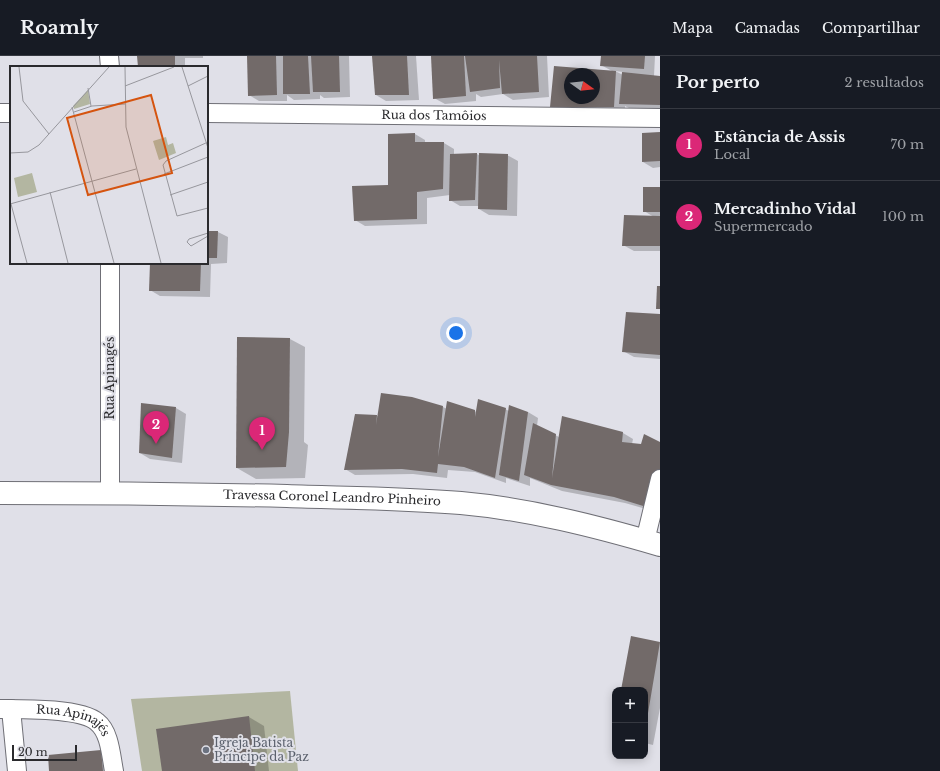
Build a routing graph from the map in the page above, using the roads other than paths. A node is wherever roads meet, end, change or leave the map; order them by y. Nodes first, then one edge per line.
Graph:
1 (109, 56) edge
2 (110, 66) edge
3 (208, 113) edge
4 (660, 118) edge
5 (110, 264) edge
6 (660, 479) edge
7 (0, 493) edge
8 (110, 493) junction
9 (652, 543) edge
10 (6, 709) edge
11 (17, 771) edge
12 (114, 771) edge

1 - 2 street
3 - 4 street, Rua dos Tamôios
5 - 8 street, Rua Apinagés
6 - 9 street
7 - 8 street, Travessa Coronel Leandro Pinheiro
8 - 9 street, Travessa Coronel Leandro Pinheiro
10 - 11 street
10 - 12 street, Rua Apinajés

